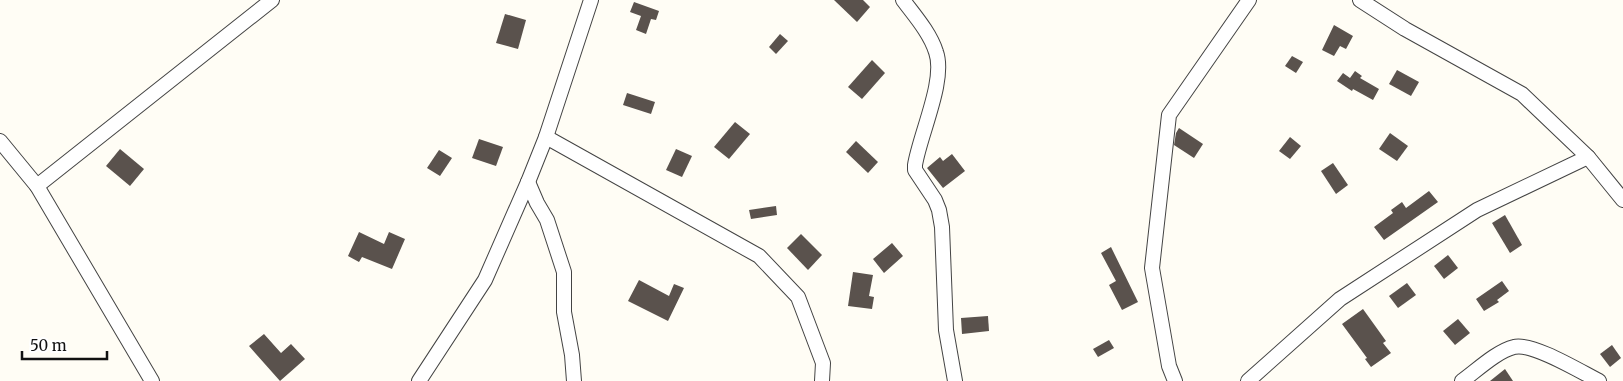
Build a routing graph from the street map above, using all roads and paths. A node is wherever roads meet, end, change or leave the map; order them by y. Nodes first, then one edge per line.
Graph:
1 (272, 0) edge
2 (591, 0) edge
3 (903, 0) edge
4 (1249, 0) edge
5 (1360, 0) edge
6 (546, 137) junction
7 (0, 141) edge
8 (1588, 157) junction
9 (528, 182) junction
10 (37, 186) junction
11 (1623, 200) edge
12 (152, 381) edge
13 (420, 381) edge
14 (574, 381) edge
15 (822, 381) edge
16 (955, 381) edge
17 (1175, 381) edge
18 (1248, 381) edge
19 (1462, 381) edge
20 (1599, 381) edge

1 - 10 street
2 - 6 street
3 - 16 street
4 - 17 street
5 - 8 street
6 - 9 street
6 - 15 street
7 - 10 street
8 - 11 street
8 - 18 street
9 - 13 street
9 - 14 street
10 - 12 street
19 - 20 street

